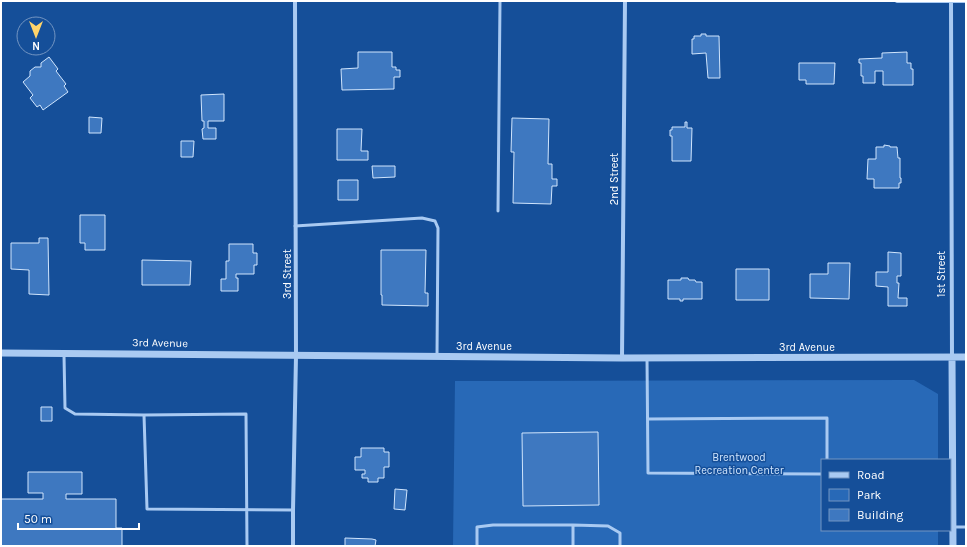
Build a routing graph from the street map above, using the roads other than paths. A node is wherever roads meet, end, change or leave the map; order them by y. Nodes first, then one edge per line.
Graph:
1 (295, 1) edge
2 (500, 1) edge
3 (625, 1) edge
4 (897, 1) edge
5 (952, 1) edge
6 (966, 1) edge
7 (498, 211) dead end
8 (295, 226) junction
9 (1, 353) edge
10 (64, 353) junction
11 (296, 356) junction
12 (437, 357) junction
13 (952, 357) junction
14 (966, 357) edge
15 (622, 358) junction
16 (647, 358) junction
17 (144, 415) junction
18 (648, 419) junction
19 (827, 459) edge
20 (821, 474) edge
21 (951, 474) edge
22 (246, 510) junction
23 (292, 510) junction
24 (573, 525) junction
25 (953, 527) junction
26 (966, 527) edge
27 (247, 546) edge
28 (293, 546) edge
29 (477, 546) edge
30 (573, 546) edge
31 (620, 546) edge
32 (953, 546) edge

1 - 8 street, 3rd Street
2 - 7 lane
3 - 15 street, 2nd Street
4 - 5 street
5 - 6 street
5 - 13 street, 1st Street
8 - 11 street, 3rd Street
8 - 12 lane
9 - 10 street, 3rd Avenue
10 - 11 street, 3rd Avenue
10 - 17 lane
11 - 12 street, 3rd Avenue
11 - 23 street, 3rd Street
12 - 15 street, 3rd Avenue
13 - 14 street, 3rd Avenue
13 - 16 street, 3rd Avenue
13 - 21 street, 1st Street
15 - 16 street, 3rd Avenue
16 - 18 lane
17 - 22 lane
17 - 22 lane
18 - 19 lane
18 - 20 lane
21 - 25 street, 1st Street
22 - 23 lane
22 - 27 lane
23 - 28 street, 3rd Street
24 - 29 lane
24 - 30 lane
24 - 31 lane
25 - 26 lane
25 - 32 street, 1st Street

